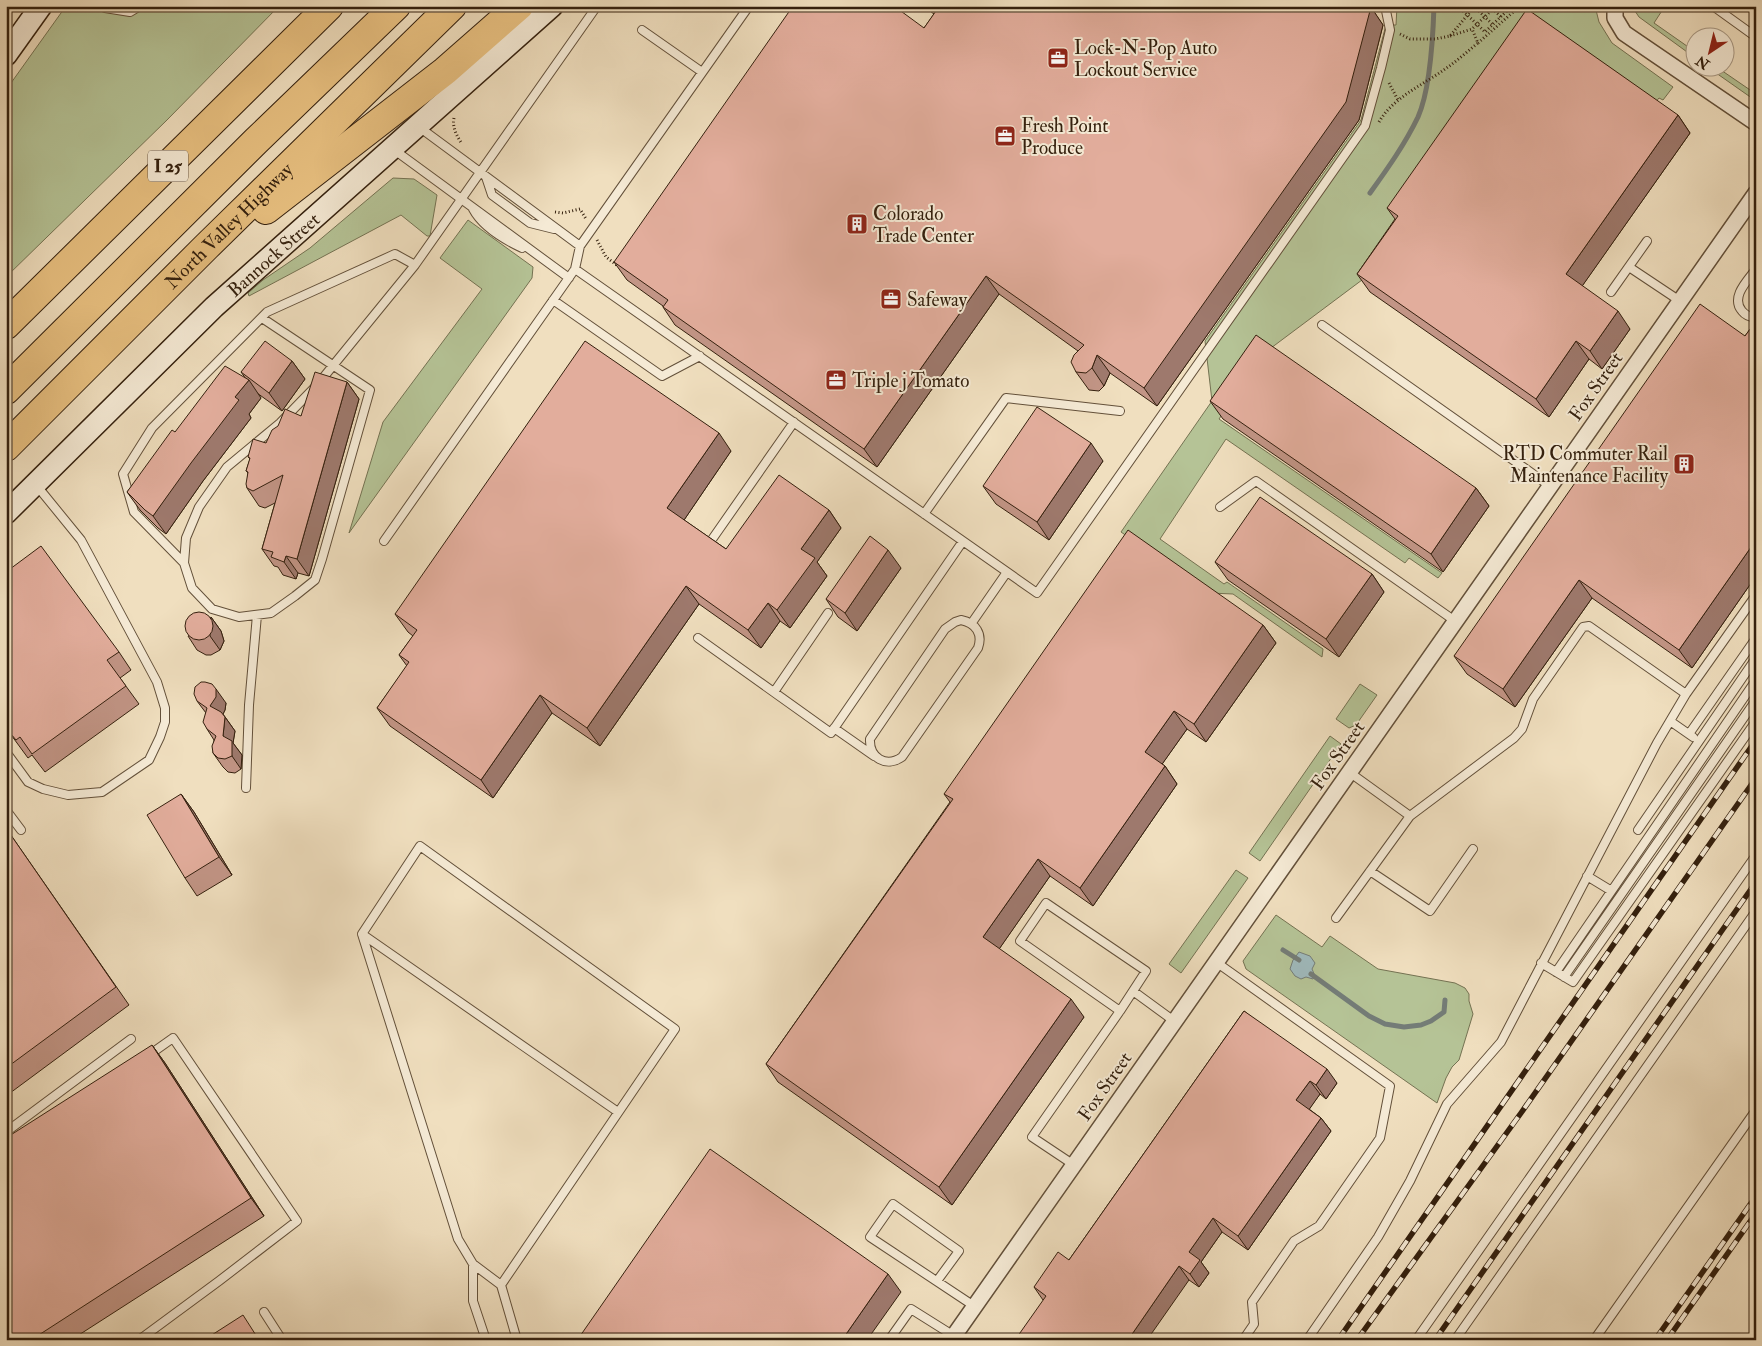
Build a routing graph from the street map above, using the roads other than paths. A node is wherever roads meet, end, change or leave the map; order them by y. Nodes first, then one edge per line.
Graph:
1 (41, 6) edge
2 (103, 6) edge
3 (140, 6) edge
4 (329, 6) edge
5 (396, 6) edge
6 (452, 6) edge
7 (519, 6) edge
8 (552, 6) edge
9 (597, 6) edge
10 (749, 6) edge
11 (1385, 6) edge
12 (1713, 6) edge
13 (1615, 12) edge
14 (642, 30) dead end
15 (1756, 37) edge
16 (6, 55) edge
17 (702, 72) junction
18 (1756, 123) edge
19 (417, 126) junction
20 (391, 148) junction
21 (483, 174) junction
22 (1756, 193) edge
23 (461, 199) junction
24 (1647, 241) dead end
25 (580, 246) junction
26 (415, 265) junction
27 (1629, 267) junction
28 (575, 268) junction
29 (1756, 269) edge
30 (568, 278) junction
31 (1611, 292) dead end
32 (553, 300) junction
33 (1680, 301) junction
34 (142, 312) junction
35 (262, 318) junction
36 (1756, 318) edge
37 (6, 325) edge
38 (1322, 325) dead end
39 (700, 356) junction
40 (333, 366) junction
41 (6, 390) edge
42 (1120, 411) dead end
43 (794, 422) junction
44 (6, 447) edge
45 (35, 484) junction
46 (1550, 486) junction
47 (1220, 508) dead end
48 (6, 513) edge
49 (924, 514) junction
50 (713, 538) edge
51 (384, 541) dead end
52 (963, 542) junction
53 (184, 562) junction
54 (1007, 572) junction
55 (1756, 595) edge
56 (828, 613) edge
57 (257, 614) junction
58 (1455, 621) junction
59 (971, 624) junction
60 (698, 638) dead end
61 (1756, 638) edge
62 (1756, 658) edge
63 (1756, 680) edge
64 (774, 692) junction
65 (1686, 694) junction
66 (1756, 700) edge
67 (1670, 721) junction
68 (1756, 721) edge
69 (834, 728) junction
70 (1689, 734) junction
71 (1699, 741) junction
72 (1709, 748) junction
73 (6, 752) edge
74 (1718, 755) junction
75 (879, 760) junction
76 (1727, 762) junction
77 (1349, 772) junction
78 (246, 788) dead end
79 (6, 810) edge
80 (1410, 816) junction
81 (21, 830) dead end
82 (1638, 830) dead end
83 (1473, 849) dead end
84 (1756, 855) edge
85 (1370, 871) junction
86 (1587, 876) junction
87 (1610, 890) junction
88 (1756, 911) edge
89 (1336, 918) dead end
90 (362, 934) junction
91 (1216, 962) junction
92 (1541, 963) junction
93 (1556, 972) junction
94 (1564, 977) junction
95 (1133, 992) junction
96 (1120, 1011) junction
97 (1174, 1021) junction
98 (131, 1038) dead end
99 (141, 1060) edge
100 (1756, 1110) edge
101 (618, 1112) junction
102 (6, 1132) edge
103 (1074, 1165) junction
104 (473, 1264) junction
105 (937, 1282) junction
106 (500, 1285) junction
107 (974, 1306) junction
108 (264, 1312) dead end
109 (952, 1338) edge
110 (139, 1340) edge
111 (282, 1340) edge
112 (486, 1340) edge
113 (517, 1340) edge
114 (889, 1340) edge
115 (1243, 1340) edge
116 (1307, 1340) edge
117 (1416, 1340) edge
118 (1455, 1340) edge
119 (1594, 1340) edge

1 - 16 street
2 - 3 lane
4 - 37 highway, I 25
5 - 41 highway
6 - 34 highway, North Valley Highway
7 - 34 highway
8 - 19 street, Bannock Street
9 - 21 lane
10 - 17 lane
11 - 54 lane
12 - 15 lane
13 - 18 street
14 - 17 lane
17 - 25 lane
19 - 20 street, Bannock Street
19 - 21 lane
20 - 23 lane
20 - 45 street, Bannock Street
21 - 23 lane
21 - 25 lane
22 - 33 street, Fox Street
23 - 26 lane
23 - 30 lane
24 - 27 lane
25 - 28 lane
26 - 35 lane
26 - 40 lane
27 - 31 lane
27 - 33 lane
28 - 30 lane
28 - 39 lane
29 - 36 lane
30 - 32 lane
32 - 39 lane
32 - 51 lane
33 - 46 street, Fox Street
34 - 44 highway, North Valley Highway
35 - 40 lane
35 - 53 lane
38 - 46 lane
39 - 43 lane
40 - 53 lane
40 - 57 lane
42 - 49 lane
43 - 49 lane
43 - 50 lane
45 - 48 street, Bannock Street
45 - 73 lane
46 - 58 street, Fox Street
47 - 58 lane
49 - 52 lane
52 - 54 lane
52 - 69 lane
53 - 57 lane
54 - 59 lane
55 - 65 lane
56 - 64 lane
57 - 78 lane
58 - 77 street, Fox Street
59 - 75 lane
59 - 75 lane
60 - 64 lane
61 - 70 lane
62 - 71 lane
63 - 72 lane
64 - 69 lane
65 - 67 lane
65 - 80 lane
66 - 74 lane
67 - 70 lane
67 - 86 lane
68 - 76 lane
69 - 75 lane
70 - 71 lane
71 - 72 lane
71 - 82 lane
72 - 74 lane
72 - 87 lane
74 - 76 lane
74 - 94 lane
76 - 94 lane
77 - 80 lane
77 - 91 street, Fox Street
79 - 81 lane
80 - 85 lane
83 - 85 lane
84 - 117 lane
85 - 89 lane
86 - 87 lane
86 - 92 lane
87 - 93 lane
88 - 118 lane
90 - 101 lane
90 - 101 lane
90 - 104 lane
91 - 97 street, Fox Street
91 - 115 lane
92 - 93 lane
92 - 116 lane
93 - 94 lane
95 - 96 lane
95 - 96 lane
95 - 97 lane
96 - 103 lane
97 - 103 street, Fox Street
98 - 102 lane
99 - 110 lane
100 - 119 lane
101 - 106 lane
103 - 107 street, Fox Street
104 - 106 lane
104 - 112 lane
105 - 105 lane
105 - 107 lane
106 - 113 lane
107 - 109 street, Fox Street
108 - 111 lane
109 - 114 lane

